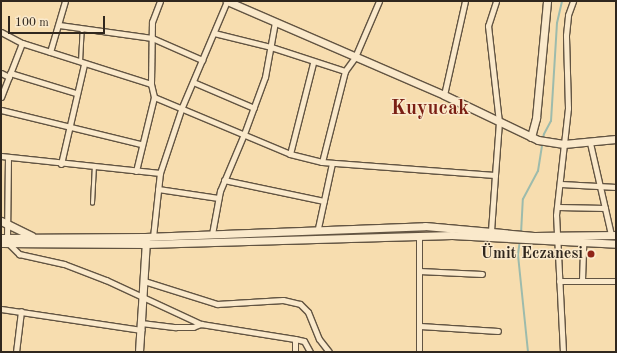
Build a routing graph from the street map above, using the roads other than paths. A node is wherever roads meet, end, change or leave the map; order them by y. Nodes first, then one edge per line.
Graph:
1 (65, 1) edge
2 (160, 1) edge
3 (227, 1) edge
4 (378, 1) edge
5 (465, 1) edge
6 (496, 1) edge
7 (547, 1) edge
8 (573, 2) edge
9 (239, 3) edge
10 (276, 22) junction
11 (59, 26) junction
12 (82, 29) junction
13 (1, 32) edge
14 (214, 33) junction
15 (152, 38) junction
16 (22, 43) junction
17 (271, 47) junction
18 (50, 52) junction
19 (356, 57) junction
20 (202, 60) junction
21 (82, 63) junction
22 (313, 63) junction
23 (345, 71) junction
24 (1, 73) edge
25 (9, 75) junction
26 (193, 82) junction
27 (151, 84) junction
28 (76, 93) junction
29 (444, 95) junction
30 (1, 97) edge
31 (154, 97) junction
32 (182, 107) junction
33 (254, 108) junction
34 (1, 110) edge
35 (499, 122) junction
36 (69, 126) junction
37 (244, 134) junction
38 (535, 139) junction
39 (616, 139) edge
40 (590, 143) junction
41 (141, 144) junction
42 (564, 144) junction
43 (290, 154) junction
44 (1, 156) edge
45 (8, 157) junction
46 (322, 162) junction
47 (332, 163) junction
48 (61, 164) junction
49 (94, 167) junction
50 (136, 171) junction
51 (160, 172) junction
52 (496, 175) junction
53 (224, 180) junction
54 (561, 184) junction
55 (600, 186) junction
56 (616, 187) edge
57 (158, 189) junction
58 (218, 198) junction
59 (324, 201) junction
60 (92, 203) dead end
61 (558, 207) junction
62 (605, 208) junction
63 (4, 223) edge
64 (318, 228) junction
65 (212, 234) junction
66 (491, 234) junction
67 (613, 235) edge
68 (419, 236) junction
69 (36, 237) junction
70 (153, 237) junction
71 (319, 238) junction
72 (556, 239) junction
73 (3, 240) edge
74 (146, 241) junction
75 (583, 242) junction
76 (616, 244) edge
77 (419, 271) junction
78 (482, 274) dead end
79 (558, 280) junction
80 (582, 280) junction
81 (144, 281) junction
82 (616, 281) edge
83 (143, 299) junction
84 (1, 309) edge
85 (21, 311) junction
86 (201, 324) junction
87 (141, 326) junction
88 (420, 326) junction
89 (498, 331) dead end
90 (295, 339) junction
91 (16, 352) edge
92 (139, 352) edge
93 (295, 352) edge
94 (310, 352) edge
95 (328, 352) edge
96 (419, 352) edge
97 (563, 352) edge

1 - 11 street
2 - 15 street
3 - 9 main road
3 - 14 street
4 - 19 street
5 - 29 street
6 - 35 street
7 - 38 main road
8 - 42 street
9 - 10 main road
10 - 17 street
10 - 19 main road
11 - 12 street
11 - 18 street
12 - 15 street
12 - 21 lane
13 - 16 street
14 - 17 street
14 - 20 street
15 - 20 street
15 - 27 street
16 - 18 street
16 - 25 street
17 - 22 street
17 - 33 street
18 - 21 street
19 - 23 street
19 - 29 main road
20 - 26 street
21 - 27 street
21 - 28 street
22 - 23 street
22 - 43 street
23 - 46 street
24 - 25 street
25 - 28 street
25 - 30 street
26 - 32 street
26 - 33 street
27 - 31 street
28 - 36 street
29 - 35 main road
31 - 32 street
31 - 41 street
32 - 37 street
32 - 51 street
33 - 37 street
34 - 36 street
35 - 38 main road
35 - 52 street
36 - 41 street
36 - 48 street
37 - 43 street
37 - 53 street
38 - 42 main road
39 - 40 main road
40 - 42 main road
40 - 55 street
41 - 50 street
42 - 54 street
43 - 46 street
44 - 45 street
45 - 48 street
45 - 63 street
46 - 47 street
47 - 52 street
47 - 59 street
48 - 49 street
49 - 50 street
49 - 60 lane
50 - 51 street
51 - 57 street
52 - 66 street
53 - 58 street
53 - 59 street
54 - 55 street
54 - 61 street
55 - 56 street
55 - 62 street
57 - 58 street
57 - 70 street
58 - 65 street
59 - 64 street
61 - 62 street
61 - 72 street
62 - 67 street
63 - 69 main road
63 - 73 street
64 - 65 main road
64 - 66 main road
64 - 71 main road
65 - 70 main road
66 - 68 main road
66 - 72 main road
67 - 72 main road
68 - 71 main road
68 - 77 street
69 - 73 main road
69 - 74 main road
70 - 74 main road
71 - 74 main road
72 - 75 main road
72 - 79 street
73 - 74 main road
73 - 83 street
74 - 81 main road
75 - 76 main road
75 - 80 street
77 - 78 street
77 - 88 street
79 - 80 street
79 - 97 street
80 - 82 street
81 - 83 main road
81 - 95 street
83 - 86 street
83 - 87 main road
84 - 85 street
85 - 87 street
85 - 91 street
86 - 87 street
86 - 90 street
87 - 92 main road
88 - 89 street
88 - 96 street
90 - 93 street
90 - 94 street

